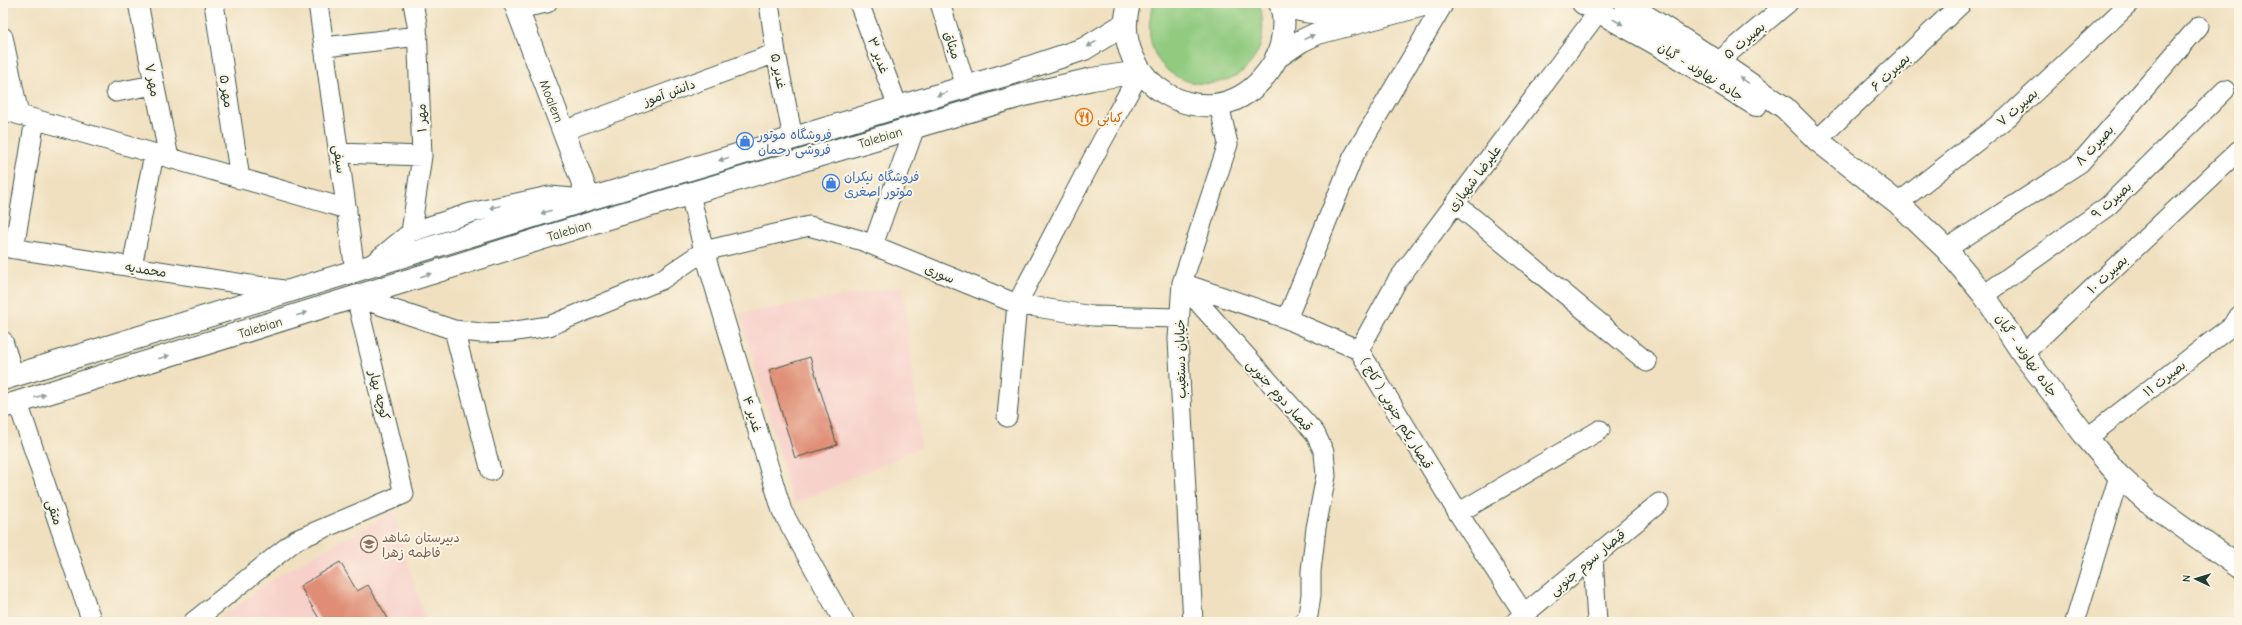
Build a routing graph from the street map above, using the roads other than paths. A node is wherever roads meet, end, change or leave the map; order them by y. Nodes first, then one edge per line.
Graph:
1 (138, 3) edge
2 (214, 3) edge
3 (318, 3) edge
4 (413, 3) edge
5 (547, 3) edge
6 (769, 3) edge
7 (859, 3) edge
8 (940, 3) edge
9 (1281, 3) edge
10 (1368, 3) edge
11 (1431, 3) edge
12 (1444, 3) edge
13 (1625, 3) edge
14 (1788, 3) edge
15 (1962, 3) edge
16 (2130, 3) edge
17 (516, 6) edge
18 (1591, 7) edge
19 (1127, 13) edge
20 (2199, 26) dead end
21 (418, 36) junction
22 (3, 37) edge
23 (325, 47) junction
24 (776, 54) junction
25 (1276, 58) junction
26 (1718, 62) junction
27 (1140, 72) junction
28 (154, 85) junction
29 (966, 87) junction
30 (2225, 90) dead end
31 (116, 92) dead end
32 (1219, 104) junction
33 (898, 107) junction
34 (19, 115) edge
35 (915, 127) junction
36 (563, 131) junction
37 (793, 138) junction
38 (1817, 140) junction
39 (2239, 150) edge
40 (339, 153) junction
41 (162, 156) junction
42 (422, 156) junction
43 (240, 178) junction
44 (690, 194) junction
45 (589, 199) junction
46 (1455, 203) junction
47 (1898, 203) junction
48 (347, 209) junction
49 (412, 232) junction
50 (873, 245) junction
51 (9, 248) edge
52 (1946, 250) junction
53 (704, 251) junction
54 (132, 267) junction
55 (362, 269) junction
56 (1182, 283) junction
57 (290, 291) junction
58 (1984, 295) junction
59 (356, 297) junction
60 (1018, 304) junction
61 (2239, 316) edge
62 (1179, 318) junction
63 (1288, 319) junction
64 (454, 330) junction
65 (3, 341) edge
66 (1359, 350) junction
67 (2024, 354) junction
68 (1647, 362) dead end
69 (9, 378) edge
70 (10, 405) edge
71 (1007, 417) dead end
72 (1600, 430) dead end
73 (2087, 438) junction
74 (491, 471) dead end
75 (2118, 476) junction
76 (1659, 503) dead end
77 (1458, 513) junction
78 (1593, 557) junction
79 (2239, 567) edge
80 (1520, 618) edge
81 (92, 622) edge
82 (194, 622) edge
83 (844, 622) edge
84 (1193, 622) edge
85 (1304, 622) edge
86 (1596, 622) edge
87 (2075, 622) edge

1 - 28 street, مهر ۷
2 - 43 street, مهر ۵
3 - 23 street, سیفی
4 - 21 street, مهر ۱
5 - 17 street
6 - 24 street, غدیر ۵
7 - 33 street, غدیر ۳
8 - 29 street, میثاق
9 - 10 main road
9 - 25 main road
25 -> 11 main road
12 - 63 street
13 - 26 main road, جاده نهاوند - گیان
14 - 26 street, بصیرت ۵
15 - 38 street, بصیرت ۶
16 - 47 street, بصیرت ۷
17 - 36 main road, Moalem
18 -> 38 main road, جاده نهاوند - گیان
18 - 46 street, علیرضا شهبازی
19 - 27 main road
19 -> 29 main road, Talebian
20 - 52 street, بصیرت ۸
21 - 23 street
21 - 42 street, مهر ۱
22 - 34 street
23 - 40 street, سیفی
24 - 36 street, دانش آموز
24 - 37 street, غدیر ۵
25 - 32 main road
38 -> 26 main road, جاده نهاوند - گیان
27 - 32 main road
27 - 35 main road, Talebian
27 - 60 street
28 - 31 street
28 - 41 street, مهر ۷
29 -> 33 main road, Talebian
30 - 58 street, بصیرت ۹
32 - 56 street, خیابان دستغیب
33 - 37 main road, Talebian
34 - 41 street
34 - 51 street
35 - 44 main road, Talebian
35 - 50 street
36 - 45 main road, Moalem
37 -> 45 main road, Talebian
38 - 47 main road, جاده نهاوند - گیان
39 - 67 street, بصیرت ۱۰
40 - 42 street
40 - 48 street, سیفی
41 - 43 street
41 - 54 street
42 - 49 street, مهر ۱
43 - 48 street
44 - 53 street, غدیر ۴
59 -> 44 main road, Talebian
45 -> 49 street
45 -> 55 main road, Talebian
46 - 66 street, علیرضا شهبازی
46 - 68 street
47 - 52 main road, جاده نهاوند - گیان
48 - 55 street, سیفی
49 - 55 street
50 - 53 street, سوری
50 - 60 street, سوری
51 - 54 street, محمدیه
52 - 58 main road, جاده نهاوند - گیان
53 - 64 street
53 - 83 street, غدیر ۴
54 - 57 street, محمدیه
55 - 57 main road, Talebian
56 - 62 street, خیابان دستغیب
56 - 63 street, قیصار یکم جنوبی ( کاج )
56 - 85 street, قیصار دوم جنوبی
57 - 69 main road, Talebian
58 - 67 main road, جاده نهاوند - گیان
59 - 64 street
70 -> 59 main road, Talebian
59 - 82 street, کوچه بهار
60 - 62 street, سوری
60 - 71 street
61 - 73 street, بصیرت ۱۱
62 - 84 street, خیابان دستغیب
63 - 66 street, قیصار یکم جنوبی ( کاج )
64 - 74 street
65 - 69 street
66 - 77 street, قیصار یکم جنوبی ( کاج )
67 - 73 main road, جاده نهاوند - گیان
70 - 81 street, متقی
72 - 77 street
73 - 75 main road, جاده نهاوند - گیان
75 - 79 main road, جاده نهاوند - گیان
75 - 87 street
76 - 78 street, قیصار سوم جنوبی
77 - 80 street, قیصار یکم جنوبی ( کاج )
78 - 80 street, قیصار سوم جنوبی
78 - 86 street

